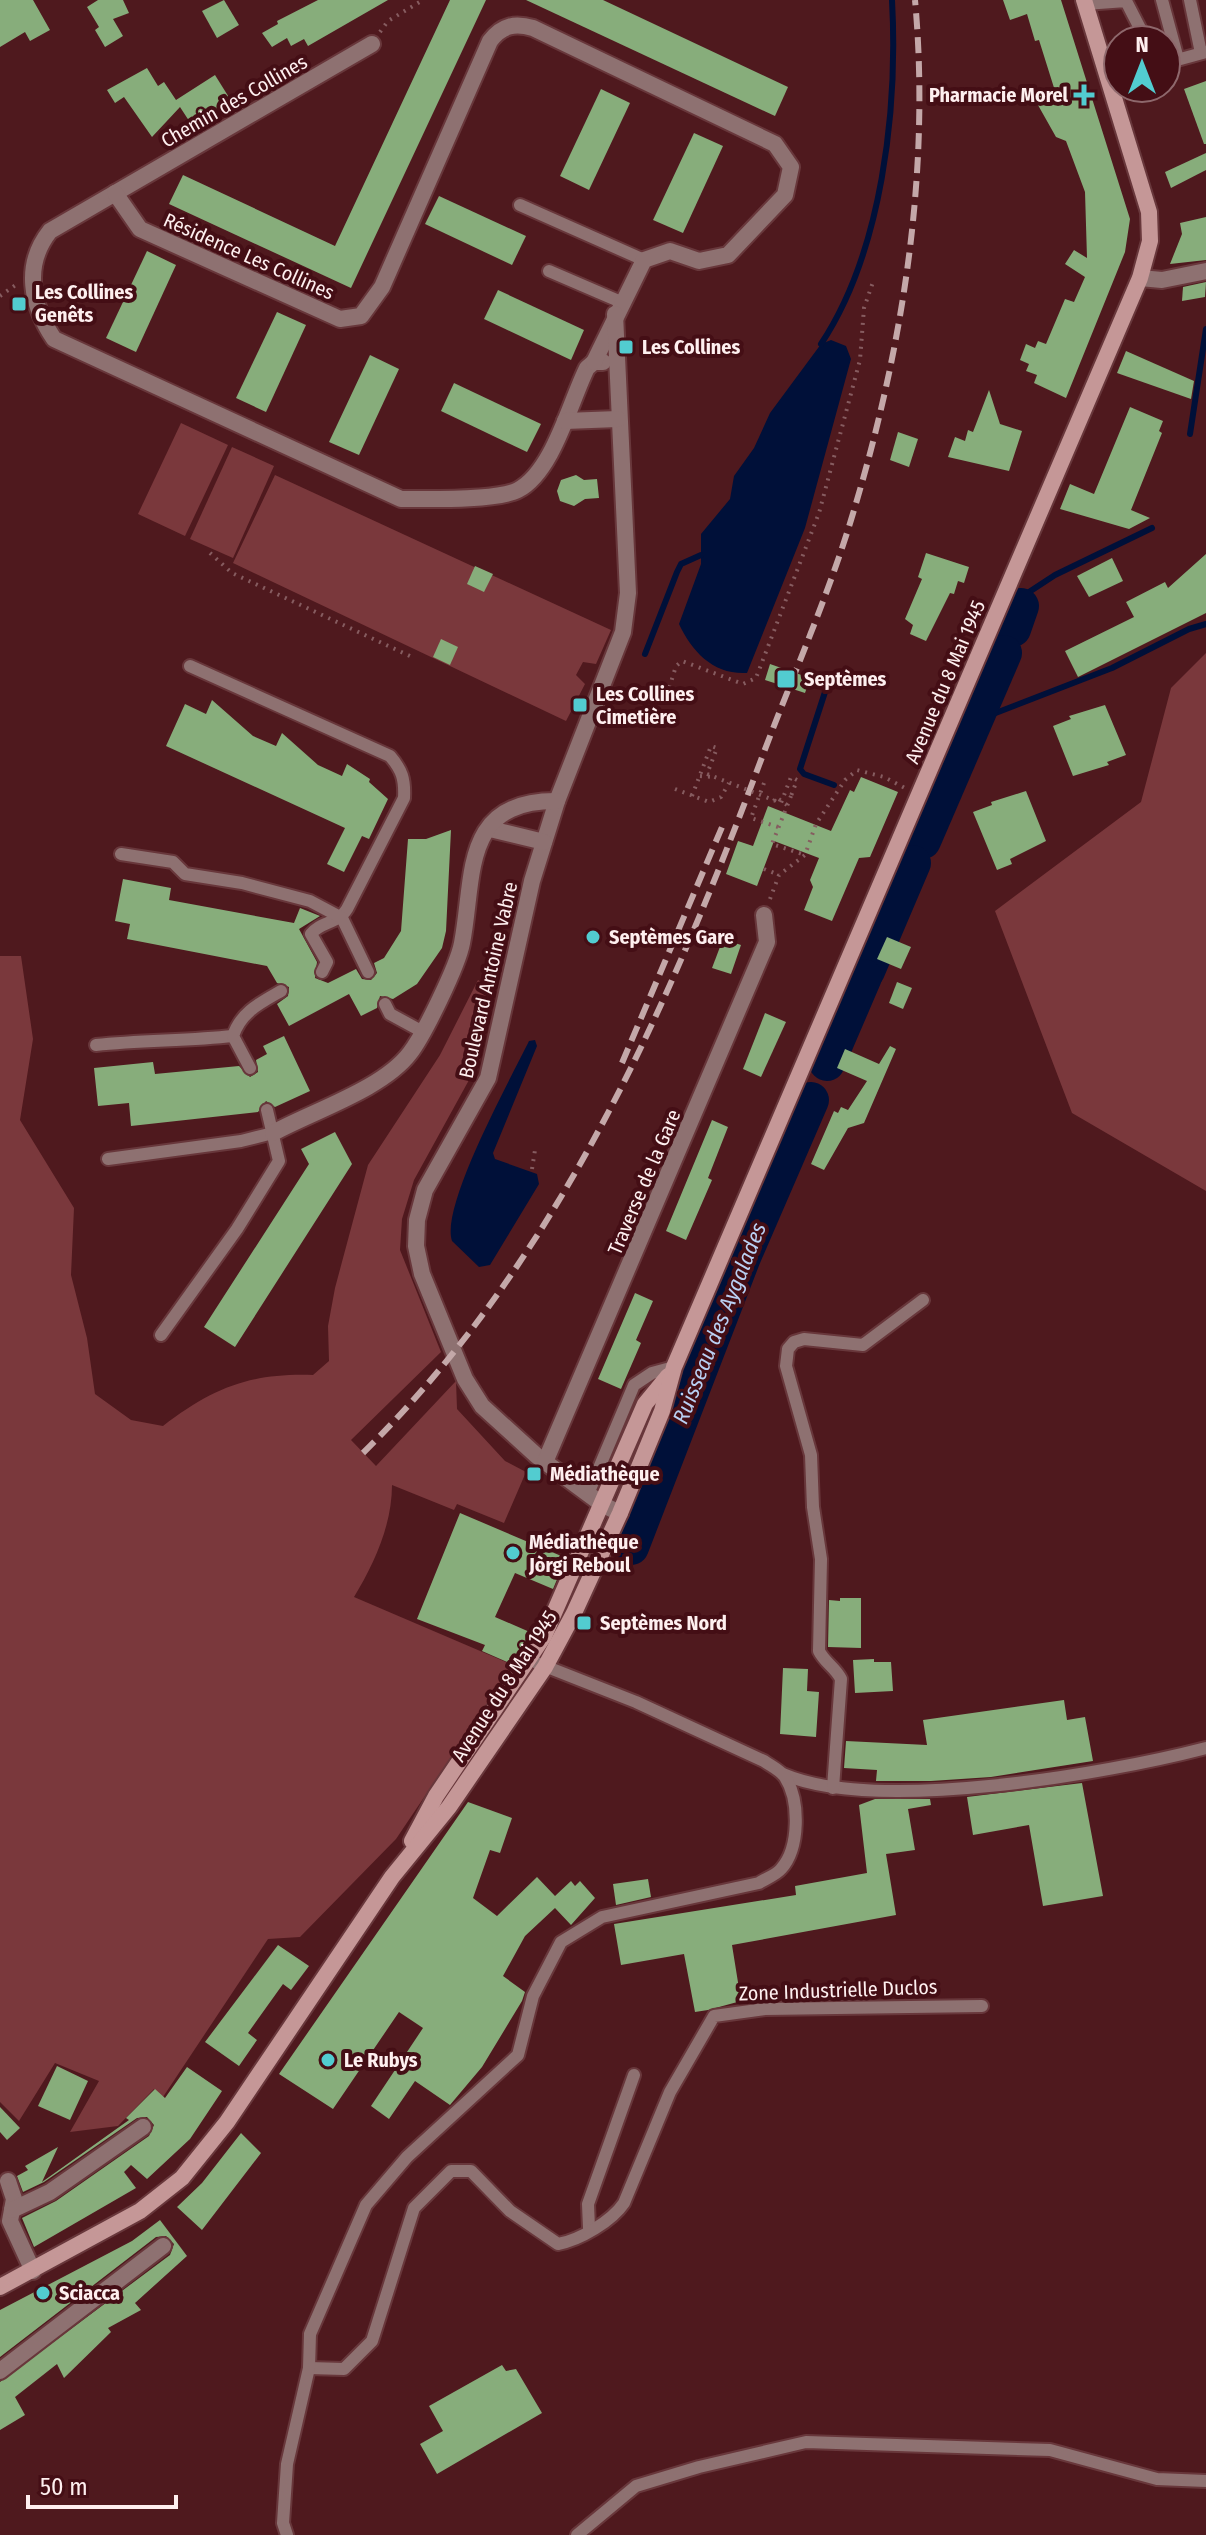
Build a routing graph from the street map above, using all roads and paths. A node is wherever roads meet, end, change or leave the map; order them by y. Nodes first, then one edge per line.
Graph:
1 (423, 0) edge
2 (1162, 0) edge
3 (1190, 0) edge
4 (1130, 1) edge
5 (1084, 2) edge
6 (1139, 24) edge
7 (1166, 24) edge
8 (372, 44) joint
9 (1204, 53) edge
10 (1182, 58) edge
11 (115, 193) junction
12 (520, 205) dead end
13 (644, 260) junction
14 (549, 271) dead end
15 (1206, 271) edge
16 (1140, 278) junction
17 (873, 282) dead end
18 (618, 308) junction
19 (594, 362) junction
20 (616, 374) junction
21 (618, 419) junction
22 (565, 421) junction
23 (210, 553) dead end
24 (412, 657) dead end
25 (190, 666) dead end
26 (667, 695) dead end
27 (700, 776) junction
28 (715, 776) junction
29 (729, 783) dead end
30 (764, 783) dead end
31 (675, 789) dead end
32 (918, 795) junction
33 (692, 796) junction
34 (775, 799) junction
35 (557, 801) junction
36 (787, 805) junction
37 (778, 827) junction
38 (490, 829) junction
39 (544, 842) junction
40 (121, 854) dead end
41 (805, 855) junction
42 (764, 869) dead end
43 (779, 875) junction
44 (764, 915) joint
45 (342, 918) junction
46 (322, 972) dead end
47 (368, 972) dead end
48 (281, 991) dead end
49 (385, 1004) dead end
50 (423, 1032) junction
51 (233, 1036) junction
52 (96, 1045) dead end
53 (250, 1068) dead end
54 (267, 1110) dead end
55 (273, 1133) junction
56 (535, 1150) dead end
57 (108, 1159) dead end
58 (532, 1169) dead end
59 (923, 1300) dead end
60 (161, 1335) dead end
61 (674, 1367) junction
62 (545, 1462) junction
63 (588, 1494) junction
64 (603, 1505) junction
65 (620, 1513) junction
66 (538, 1663) junction
67 (1206, 1748) edge
68 (783, 1774) junction
69 (833, 1788) junction
70 (982, 2006) dead end
71 (634, 2075) dead end
72 (143, 2127) dead end
73 (8, 2181) dead end
74 (12, 2210) junction
75 (589, 2228) junction
76 (163, 2246) dead end
77 (33, 2271) junction
78 (0, 2287) edge
79 (309, 2368) junction
80 (0, 2371) edge
81 (1206, 2481) edge
82 (287, 2535) edge
83 (577, 2535) edge

1 - 8 path
2 - 7 lane
3 - 9 lane
4 - 5 lane
4 - 6 lane
5 - 16 main road, Avenue du 8 Mai 1945
8 - 11 street, Chemin des Collines
9 - 10 lane
11 - 13 street, Résidence Les Collines
11 - 22 street
12 - 13 lane
13 - 18 street
14 - 18 lane
15 - 16 street
16 - 32 main road, Avenue du 8 Mai 1945
17 - 26 path
18 - 19 street
18 - 20 street, Boulevard Antoine Vabre
19 - 20 street
19 - 22 street
20 - 21 street, Boulevard Antoine Vabre
21 - 22 street
21 - 35 street, Boulevard Antoine Vabre
23 - 24 path
25 - 45 lane
27 - 28 path
27 - 28 path
27 - 33 path
28 - 34 path, bridge
29 - 33 path
30 - 37 path
31 - 33 path
32 - 41 path
32 - 61 main road, Avenue du 8 Mai 1945
34 - 36 path
34 - 36 path, bridge
35 - 38 street
35 - 39 street, Boulevard Antoine Vabre
36 - 37 path
37 - 41 path
38 - 39 street
38 - 50 street
39 - 62 street, Boulevard Antoine Vabre
40 - 45 lane
41 - 43 path
42 - 43 path
43 - 44 path
44 - 62 street, Traverse de la Gare
45 - 46 lane
45 - 47 lane
48 - 51 lane
49 - 50 lane
50 - 55 street
51 - 52 lane
51 - 53 lane
54 - 55 lane
55 - 57 lane
55 - 60 lane
56 - 58 path
59 - 69 lane
61 - 63 lane
61 - 64 main road, Avenue du 8 Mai 1945
61 - 65 main road, Avenue du 8 Mai 1945
62 - 63 street, Boulevard Antoine Vabre
63 - 64 street, Boulevard Antoine Vabre
64 - 65 street, Boulevard Antoine Vabre
64 - 66 main road, Avenue du 8 Mai 1945
65 - 66 main road, Avenue du 8 Mai 1945
66 - 68 lane
66 - 77 main road, Avenue du 8 Mai 1945
67 - 69 lane
68 - 69 lane
68 - 79 lane
70 - 75 lane, Zone Industrielle Duclos
71 - 75 lane
72 - 74 street
73 - 74 street
74 - 77 street
75 - 79 lane, Zone Industrielle Duclos
76 - 80 street
77 - 78 main road, Avenue du 8 Mai 1945
79 - 82 lane
81 - 83 lane

